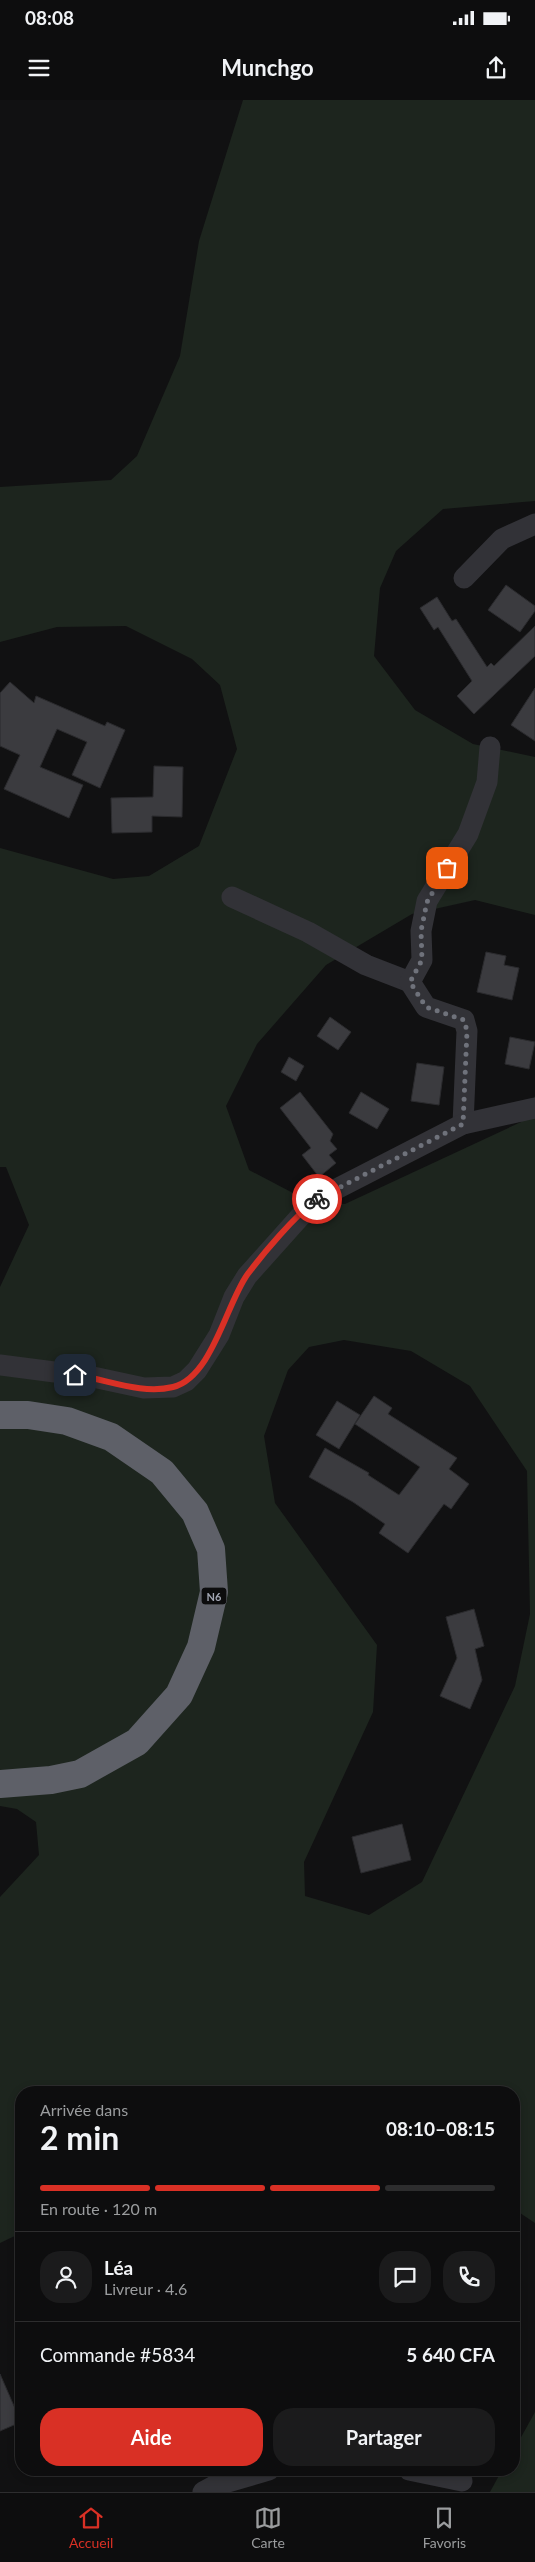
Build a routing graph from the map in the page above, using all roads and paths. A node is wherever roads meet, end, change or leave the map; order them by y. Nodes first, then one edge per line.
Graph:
1 (535, 524) edge
2 (464, 578) dead end
3 (490, 747) dead end
4 (232, 897) dead end
5 (410, 982) junction
6 (535, 1108) edge
7 (463, 1124) junction
8 (0, 1365) edge
9 (0, 1415) edge
10 (0, 1784) edge
11 (248, 2476) edge
12 (438, 2476) edge
13 (462, 2481) dead end
14 (204, 2492) edge

1 - 2 street
3 - 5 street
4 - 5 street
5 - 7 street
6 - 7 street
7 - 8 street
9 - 10 highway, N6
11 - 14 street
12 - 13 street

